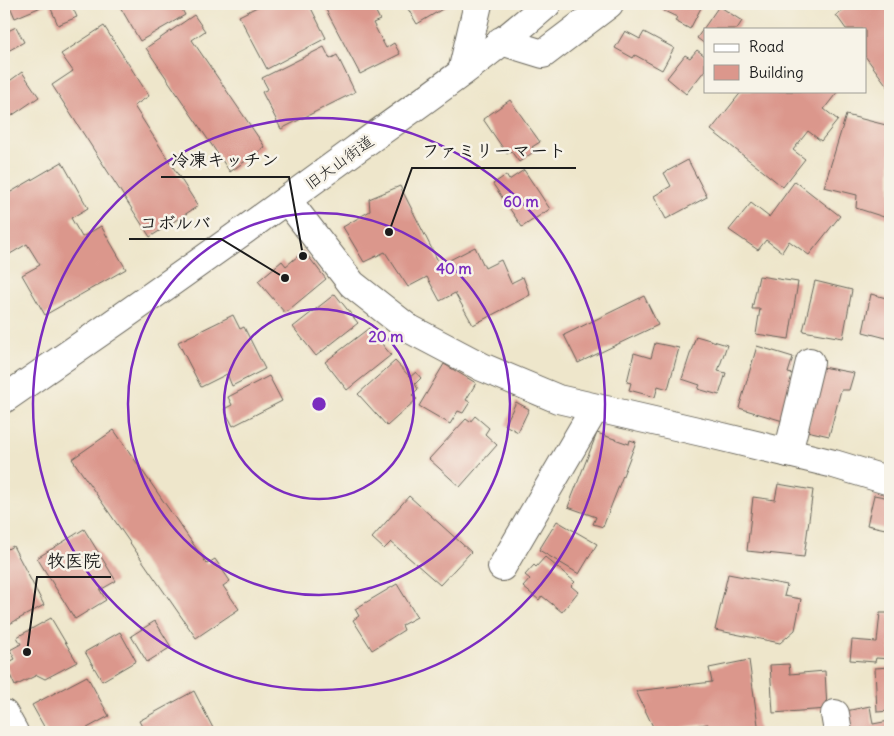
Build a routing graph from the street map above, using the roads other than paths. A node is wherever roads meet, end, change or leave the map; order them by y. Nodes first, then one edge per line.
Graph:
1 (478, 4) edge
2 (547, 4) edge
3 (609, 4) edge
4 (502, 41) junction
5 (462, 72) junction
6 (287, 200) junction
7 (810, 362) dead end
8 (4, 399) edge
9 (595, 408) junction
10 (788, 452) junction
11 (890, 480) edge
12 (502, 567) dead end
13 (4, 714) edge
14 (14, 732) edge

1 - 5 street
2 - 4 street, 旧大山街道
3 - 4 street
4 - 5 street, 旧大山街道
5 - 6 street, 旧大山街道
6 - 8 street, 旧大山街道
6 - 9 street
7 - 10 street
9 - 10 street
9 - 12 street
10 - 11 street
13 - 14 street

